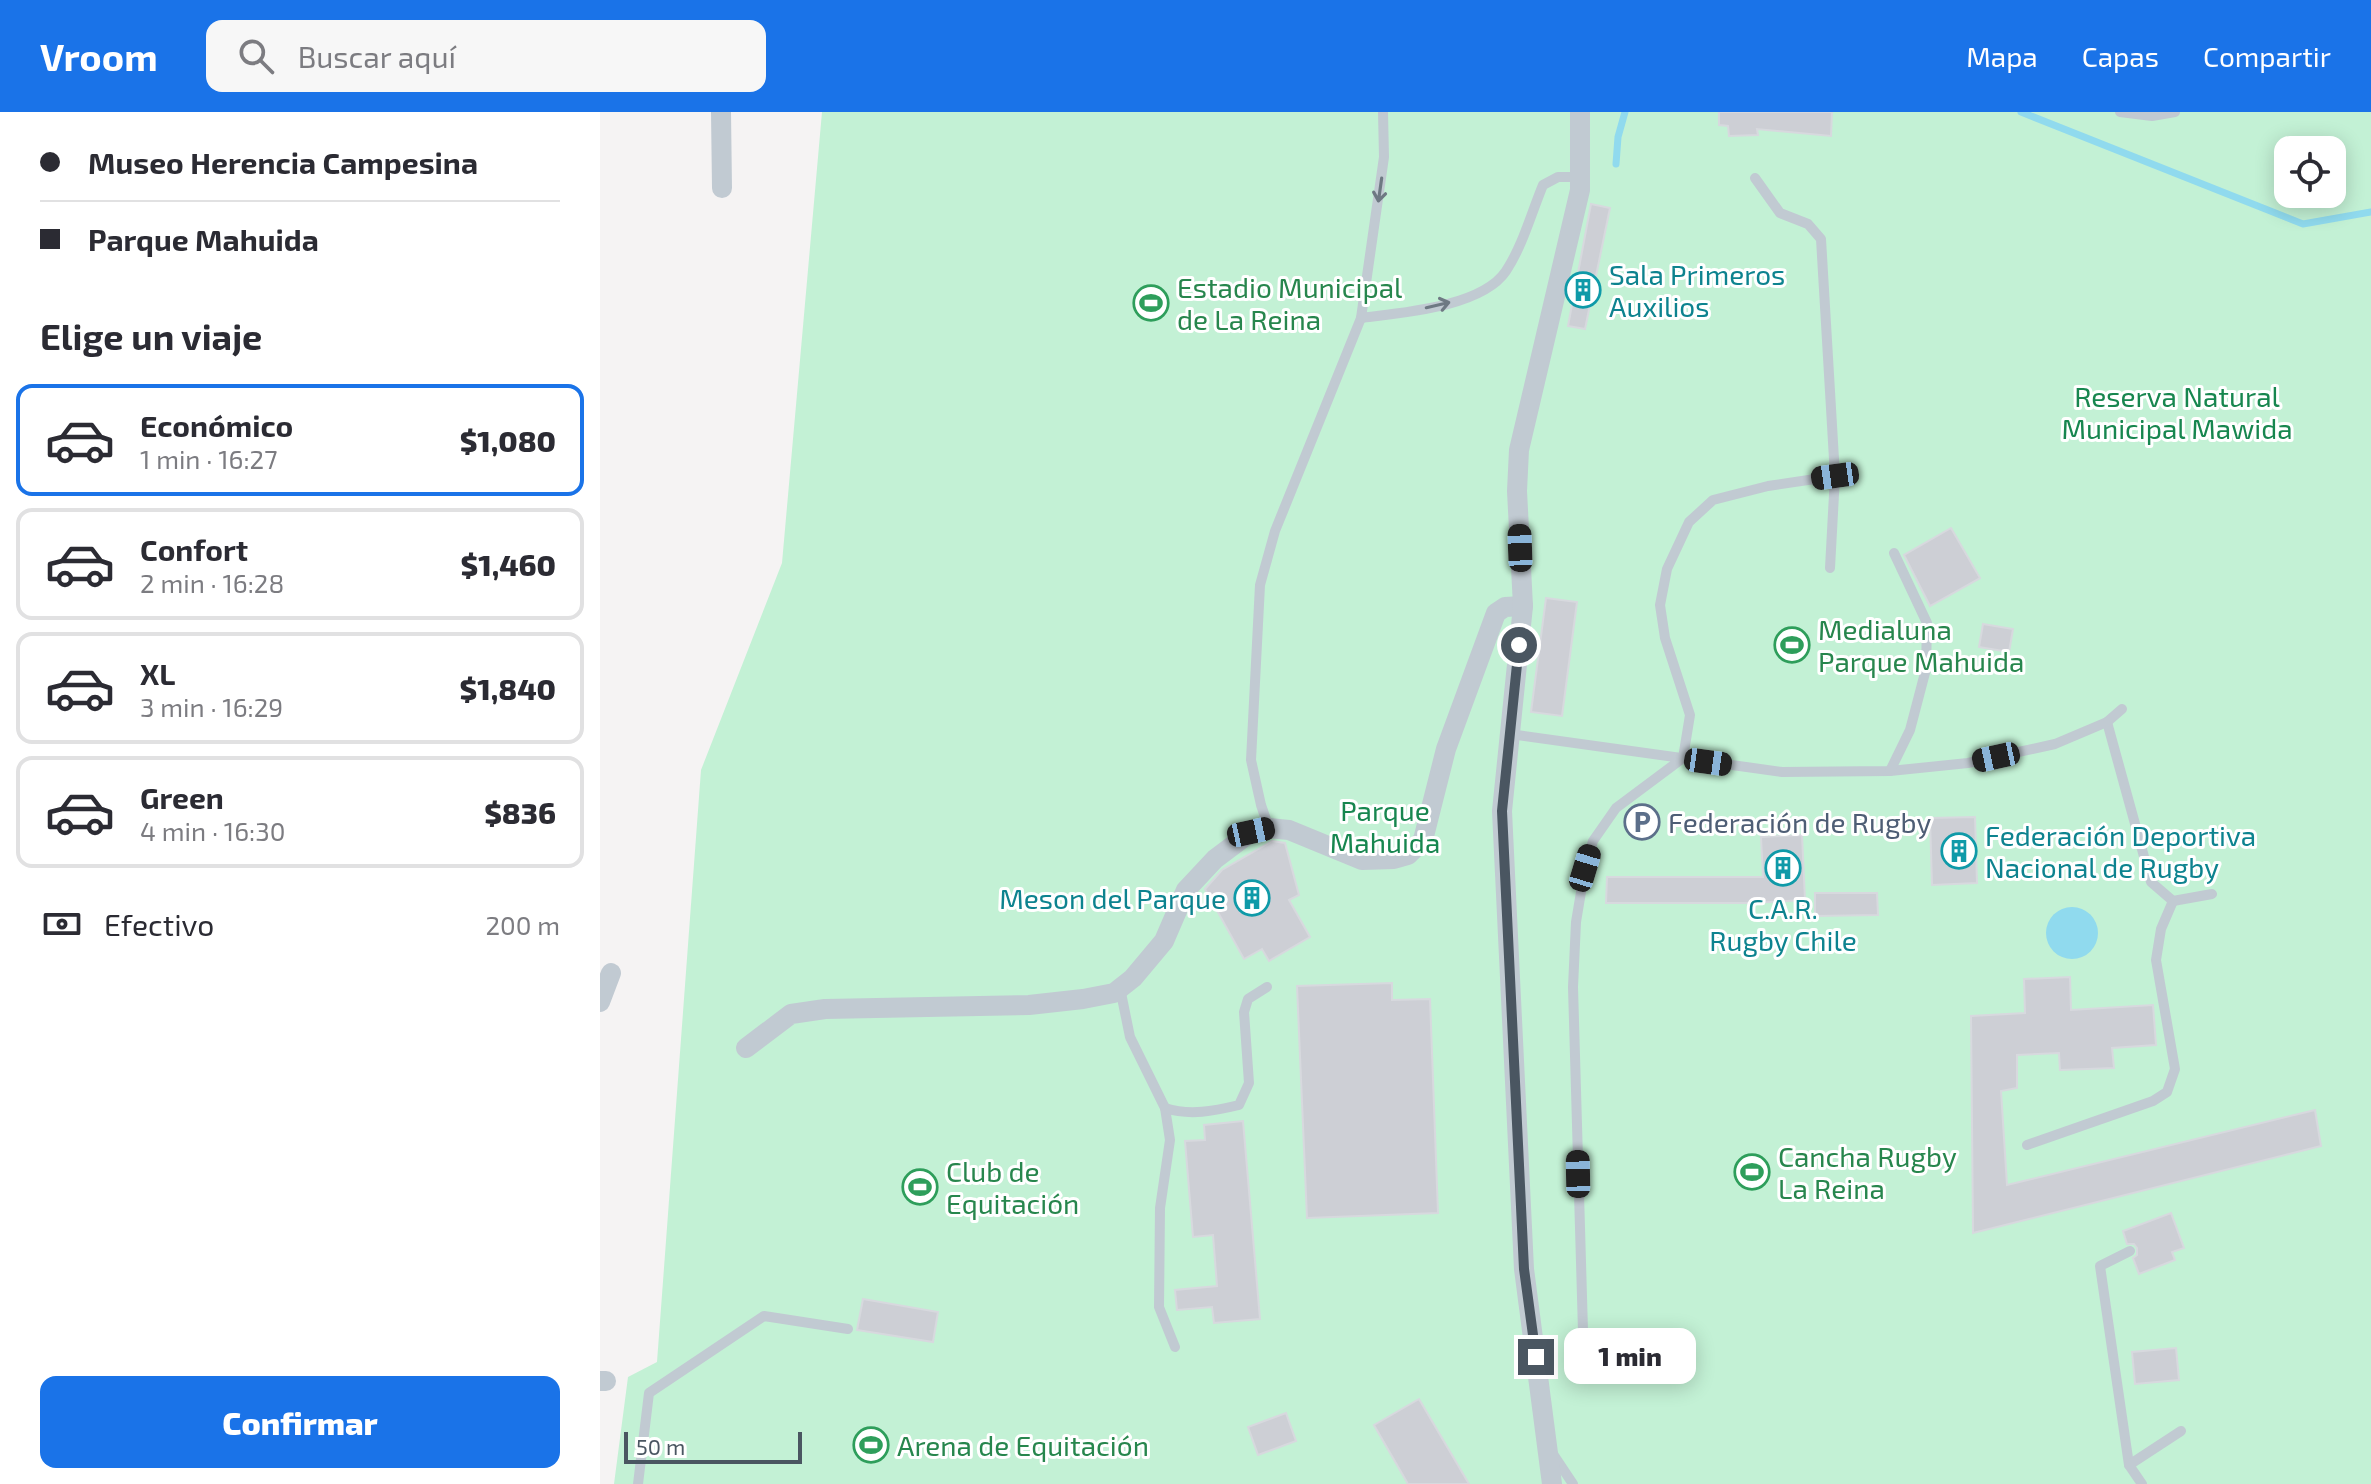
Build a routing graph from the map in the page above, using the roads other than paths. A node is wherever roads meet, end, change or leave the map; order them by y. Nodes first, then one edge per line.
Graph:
1 (721, 112) edge
2 (1383, 112) edge
3 (1580, 112) edge
4 (2120, 112) edge
5 (2175, 112) edge
6 (1580, 177) junction
7 (1755, 178) dead end
8 (722, 188) dead end
9 (1361, 318) junction
10 (1835, 476) junction
11 (1894, 553) dead end
12 (1830, 568) dead end
13 (1523, 606) junction
14 (2122, 709) dead end
15 (2107, 722) junction
16 (1510, 734) junction
17 (1683, 758) junction
18 (1890, 771) junction
19 (1269, 828) junction
20 (2212, 894) dead end
21 (2173, 901) junction
22 (611, 973) dead end
23 (1267, 987) dead end
24 (1120, 988) junction
25 (600, 1002) edge
26 (746, 1048) dead end
27 (1165, 1108) junction
28 (2027, 1145) dead end
29 (2130, 1251) dead end
30 (848, 1329) dead end
31 (1583, 1331) dead end
32 (1175, 1347) dead end
33 (2181, 1431) dead end
34 (1547, 1445) junction
35 (2129, 1465) junction
36 (638, 1484) edge
37 (1552, 1484) edge
38 (1573, 1484) edge
39 (2142, 1484) edge

1 - 8 street
2 -> 9 lane
3 - 6 street
4 - 5 lane
9 -> 6 lane
6 - 13 street
7 - 10 lane
9 - 19 lane
10 - 12 lane
10 - 17 lane
11 - 18 lane
13 - 16 street
13 - 19 street
14 - 15 lane
15 - 18 lane
15 - 21 lane
16 - 17 lane
16 - 34 street
17 - 18 lane
17 - 31 lane
19 - 24 street
20 - 21 lane
21 - 28 lane
22 - 25 street
23 - 27 lane
24 - 26 street
24 - 27 lane
27 - 32 lane
29 - 35 lane
30 - 36 lane
33 - 35 lane
34 - 37 street
34 - 38 lane
35 - 39 lane

